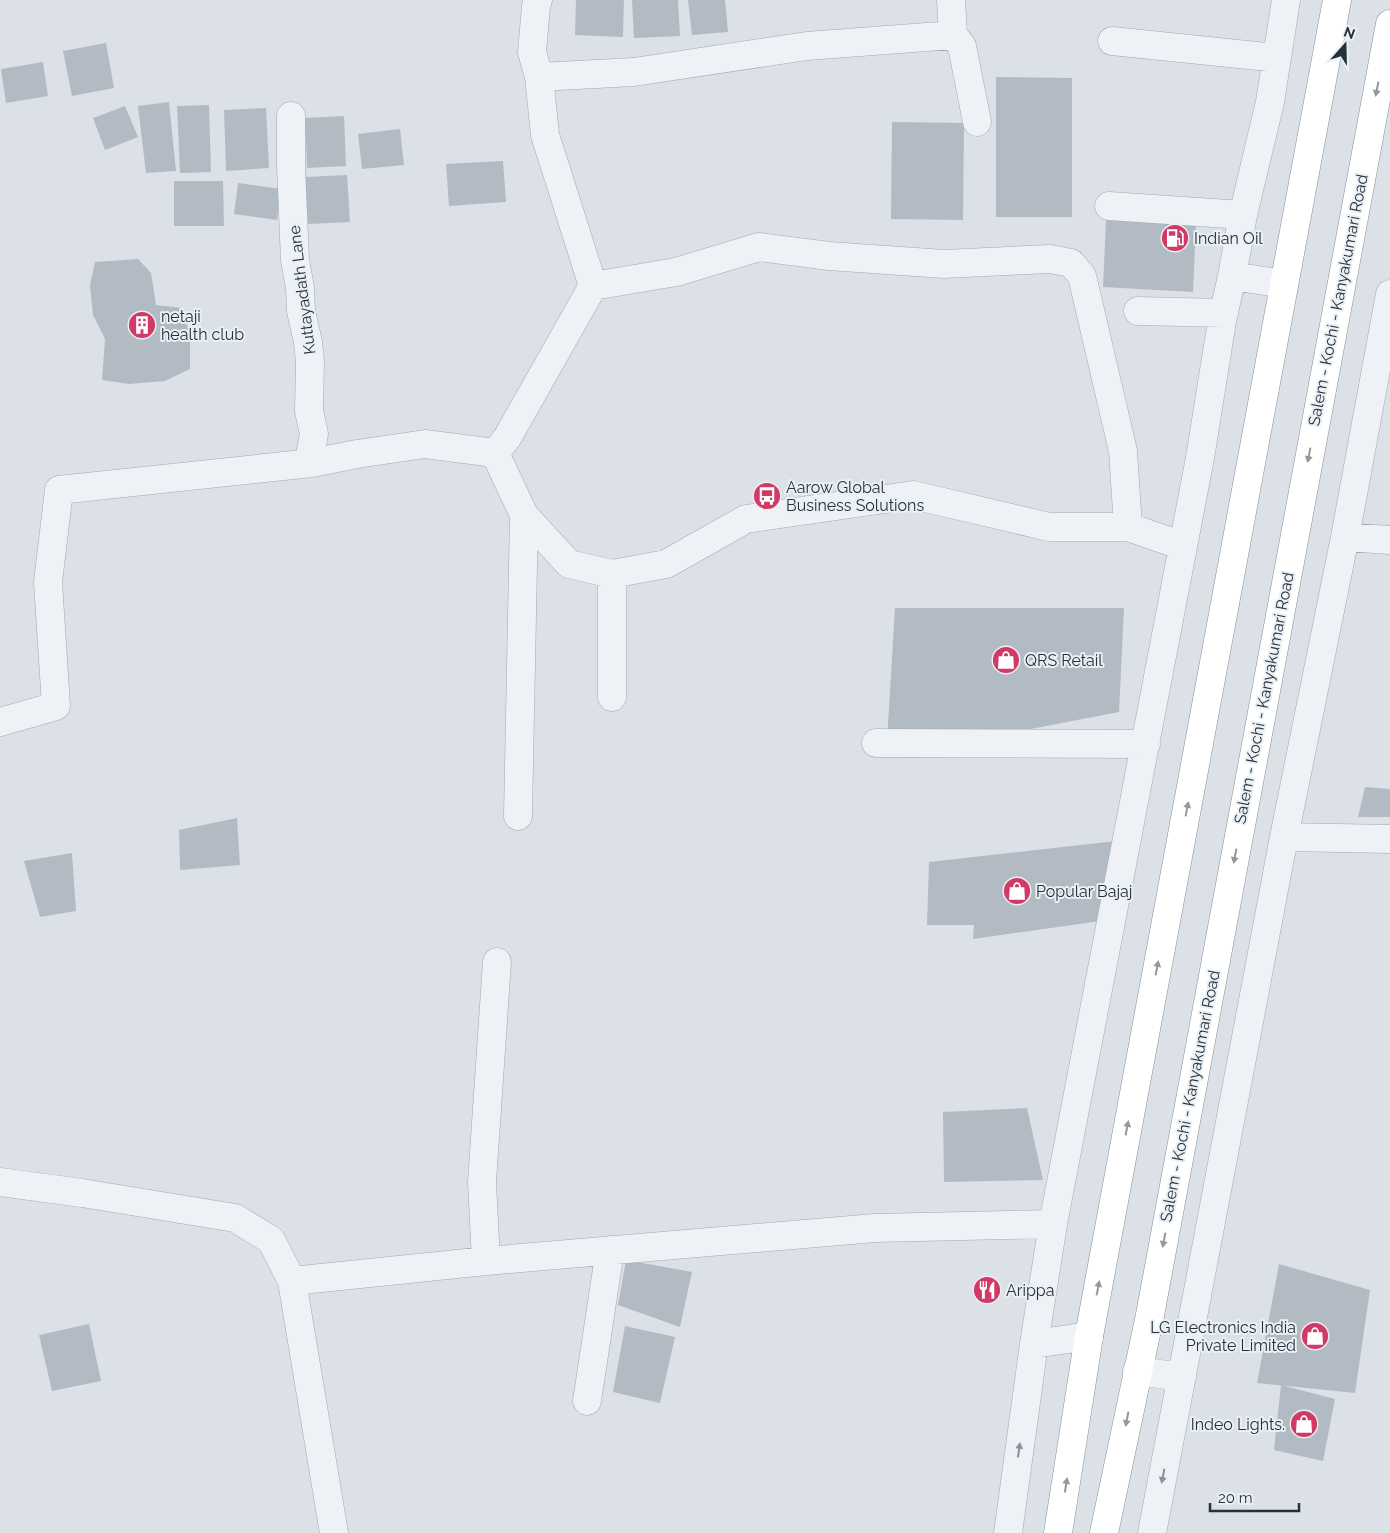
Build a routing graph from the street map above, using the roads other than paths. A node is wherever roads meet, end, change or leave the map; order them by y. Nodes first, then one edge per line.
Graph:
1 (538, 0) edge
2 (952, 0) edge
3 (1286, 0) edge
4 (1337, 0) edge
5 (1390, 24) edge
6 (953, 34) junction
7 (1112, 41) dead end
8 (1277, 58) junction
9 (539, 77) junction
10 (291, 116) dead end
11 (977, 122) dead end
12 (1109, 206) dead end
13 (1242, 215) junction
14 (1232, 276) junction
15 (1284, 284) junction
16 (593, 286) junction
17 (1390, 294) edge
18 (1138, 311) dead end
19 (1224, 313) junction
20 (495, 453) junction
21 (312, 463) junction
22 (524, 515) junction
23 (1128, 527) junction
24 (1345, 537) junction
25 (1390, 540) edge
26 (1183, 546) junction
27 (612, 574) junction
28 (612, 697) dead end
29 (0, 722) edge
30 (876, 743) dead end
31 (1146, 744) junction
32 (518, 816) dead end
33 (1284, 837) junction
34 (1390, 839) edge
35 (497, 962) dead end
36 (0, 1182) edge
37 (1053, 1224) junction
38 (610, 1250) junction
39 (486, 1261) junction
40 (292, 1281) junction
41 (1089, 1336) junction
42 (1034, 1344) junction
43 (1137, 1371) junction
44 (1182, 1377) junction
45 (587, 1401) dead end
46 (334, 1533) edge
47 (1008, 1533) edge
48 (1058, 1533) edge
49 (1104, 1533) edge
50 (1152, 1533) edge

1 - 9 street
2 - 6 street
3 - 8 street
4 - 15 highway
5 -> 43 highway, Salem - Kochi - Kanyakumari Road
6 - 9 street
6 - 11 street
7 - 8 street
8 - 13 street
9 - 16 street
10 - 21 street, Kuttayadath Lane
12 - 13 street
13 - 14 street
14 - 15 street
14 - 19 street
41 -> 15 highway
16 - 20 street
16 - 23 street
17 - 24 street
18 - 19 street
19 - 26 street
20 - 21 street
20 - 22 street
21 - 29 street
22 - 27 street
22 - 32 street
23 - 26 street
23 - 27 street
24 - 25 street
24 - 33 street
26 - 31 street
27 - 28 street
30 - 31 street
31 - 37 street
33 - 34 street
33 - 44 street
35 - 39 street
36 - 40 street
37 - 38 street
37 - 42 street
38 - 39 street
38 - 45 street
39 - 40 street
40 - 46 street
41 - 42 street
48 -> 41 highway
47 -> 42 street
43 - 44 street
43 -> 49 highway, Salem - Kochi - Kanyakumari Road
44 -> 50 street

